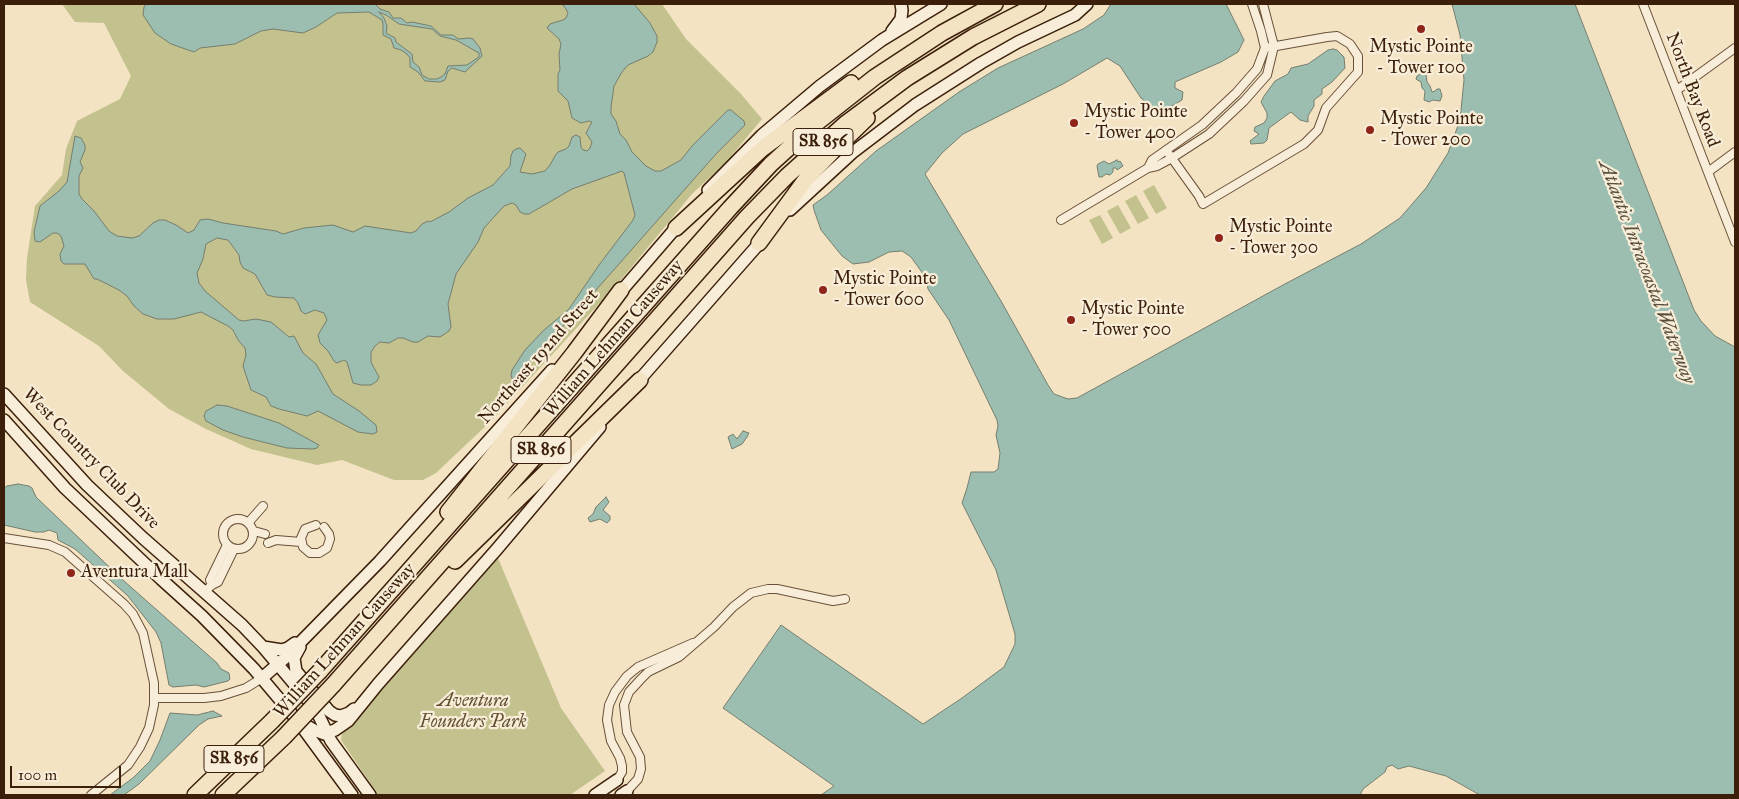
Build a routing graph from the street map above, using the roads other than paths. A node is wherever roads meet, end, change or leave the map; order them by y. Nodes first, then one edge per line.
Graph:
1 (901, 4) edge
2 (941, 4) edge
3 (995, 4) edge
4 (1038, 4) edge
5 (1086, 4) edge
6 (1254, 4) edge
7 (1263, 4) edge
8 (1647, 5) edge
9 (882, 40) junction
10 (925, 43) junction
11 (1274, 46) junction
12 (1265, 48) junction
13 (1735, 48) edge
14 (922, 67) junction
15 (1676, 90) junction
16 (1166, 150) junction
17 (1735, 152) edge
18 (1172, 158) junction
19 (1148, 168) junction
20 (1708, 172) junction
21 (1061, 220) dead end
22 (676, 228) junction
23 (1735, 242) edge
24 (759, 243) junction
25 (621, 290) junction
26 (640, 380) junction
27 (4, 394) edge
28 (4, 420) edge
29 (263, 506) dead end
30 (116, 513) junction
31 (248, 523) junction
32 (104, 525) junction
33 (254, 531) junction
34 (4, 538) edge
35 (268, 539) junction
36 (251, 542) junction
37 (301, 542) junction
38 (231, 547) junction
39 (403, 578) junction
40 (208, 588) junction
41 (845, 599) dead end
42 (189, 604) junction
43 (310, 632) junction
44 (700, 640) junction
45 (263, 647) junction
46 (278, 665) junction
47 (347, 670) junction
48 (262, 678) junction
49 (378, 684) junction
50 (154, 698) junction
51 (297, 720) junction
52 (338, 728) junction
53 (327, 733) junction
54 (353, 771) junction
55 (617, 780) joint
56 (624, 793) edge
57 (91, 795) edge
58 (195, 795) edge
59 (223, 795) edge
60 (352, 795) edge
61 (370, 795) edge
62 (595, 795) edge

1 - 9 street
2 - 9 street, Northeast 192nd Street
3 - 10 highway, William Lehman Causeway / SR 856
4 - 14 highway, William Lehman Causeway / SR 856
5 - 24 street
6 - 12 street
7 - 11 street
8 - 15 street, North Bay Road
9 - 22 street, Northeast 192nd Street
10 - 22 highway
10 - 39 highway, William Lehman Causeway / SR 856
11 - 12 street
11 - 18 street
11 - 18 street
12 - 16 street
13 - 15 street
14 - 24 highway
14 - 47 highway, William Lehman Causeway / SR 856
15 - 20 street, North Bay Road
16 - 18 street
16 - 19 street
17 - 20 street
18 - 19 street
19 - 21 street
20 - 23 street, North Bay Road
22 - 25 street, Northeast 192nd Street
24 - 26 street
25 - 39 highway
25 - 43 street, Northeast 192nd Street
26 - 47 highway
26 - 49 street
27 - 30 street, West Country Club Drive
28 - 32 street, West Country Club Drive
29 - 31 street
30 - 32 street
30 - 40 street, West Country Club Drive
31 - 33 street
31 - 38 street
32 - 42 street, West Country Club Drive
33 - 35 street
33 - 36 street
34 - 50 street
35 - 36 street
35 - 37 street
36 - 38 street
37 - 37 street
38 - 40 street
39 - 58 highway, William Lehman Causeway / SR 856, bridge
40 - 42 street
40 - 45 street, West Country Club Drive
41 - 44 street
42 - 48 street, West Country Club Drive
43 - 45 street
43 - 46 street, Northeast 192nd Street
43 - 49 street
44 - 55 street
44 - 56 street
45 - 46 street, West Country Club Drive
46 - 48 street, Northeast 192nd Street
46 - 53 street, West Country Club Drive
47 - 59 highway, William Lehman Causeway / SR 856, bridge
48 - 50 street, Northeast 192nd Street
48 - 51 street, West Country Club Drive
49 - 52 street
50 - 57 street
51 - 53 street
51 - 60 street, West Country Club Drive
52 - 53 street
52 - 54 street
53 - 54 street, West Country Club Drive
54 - 61 street, West Country Club Drive
55 - 62 street

